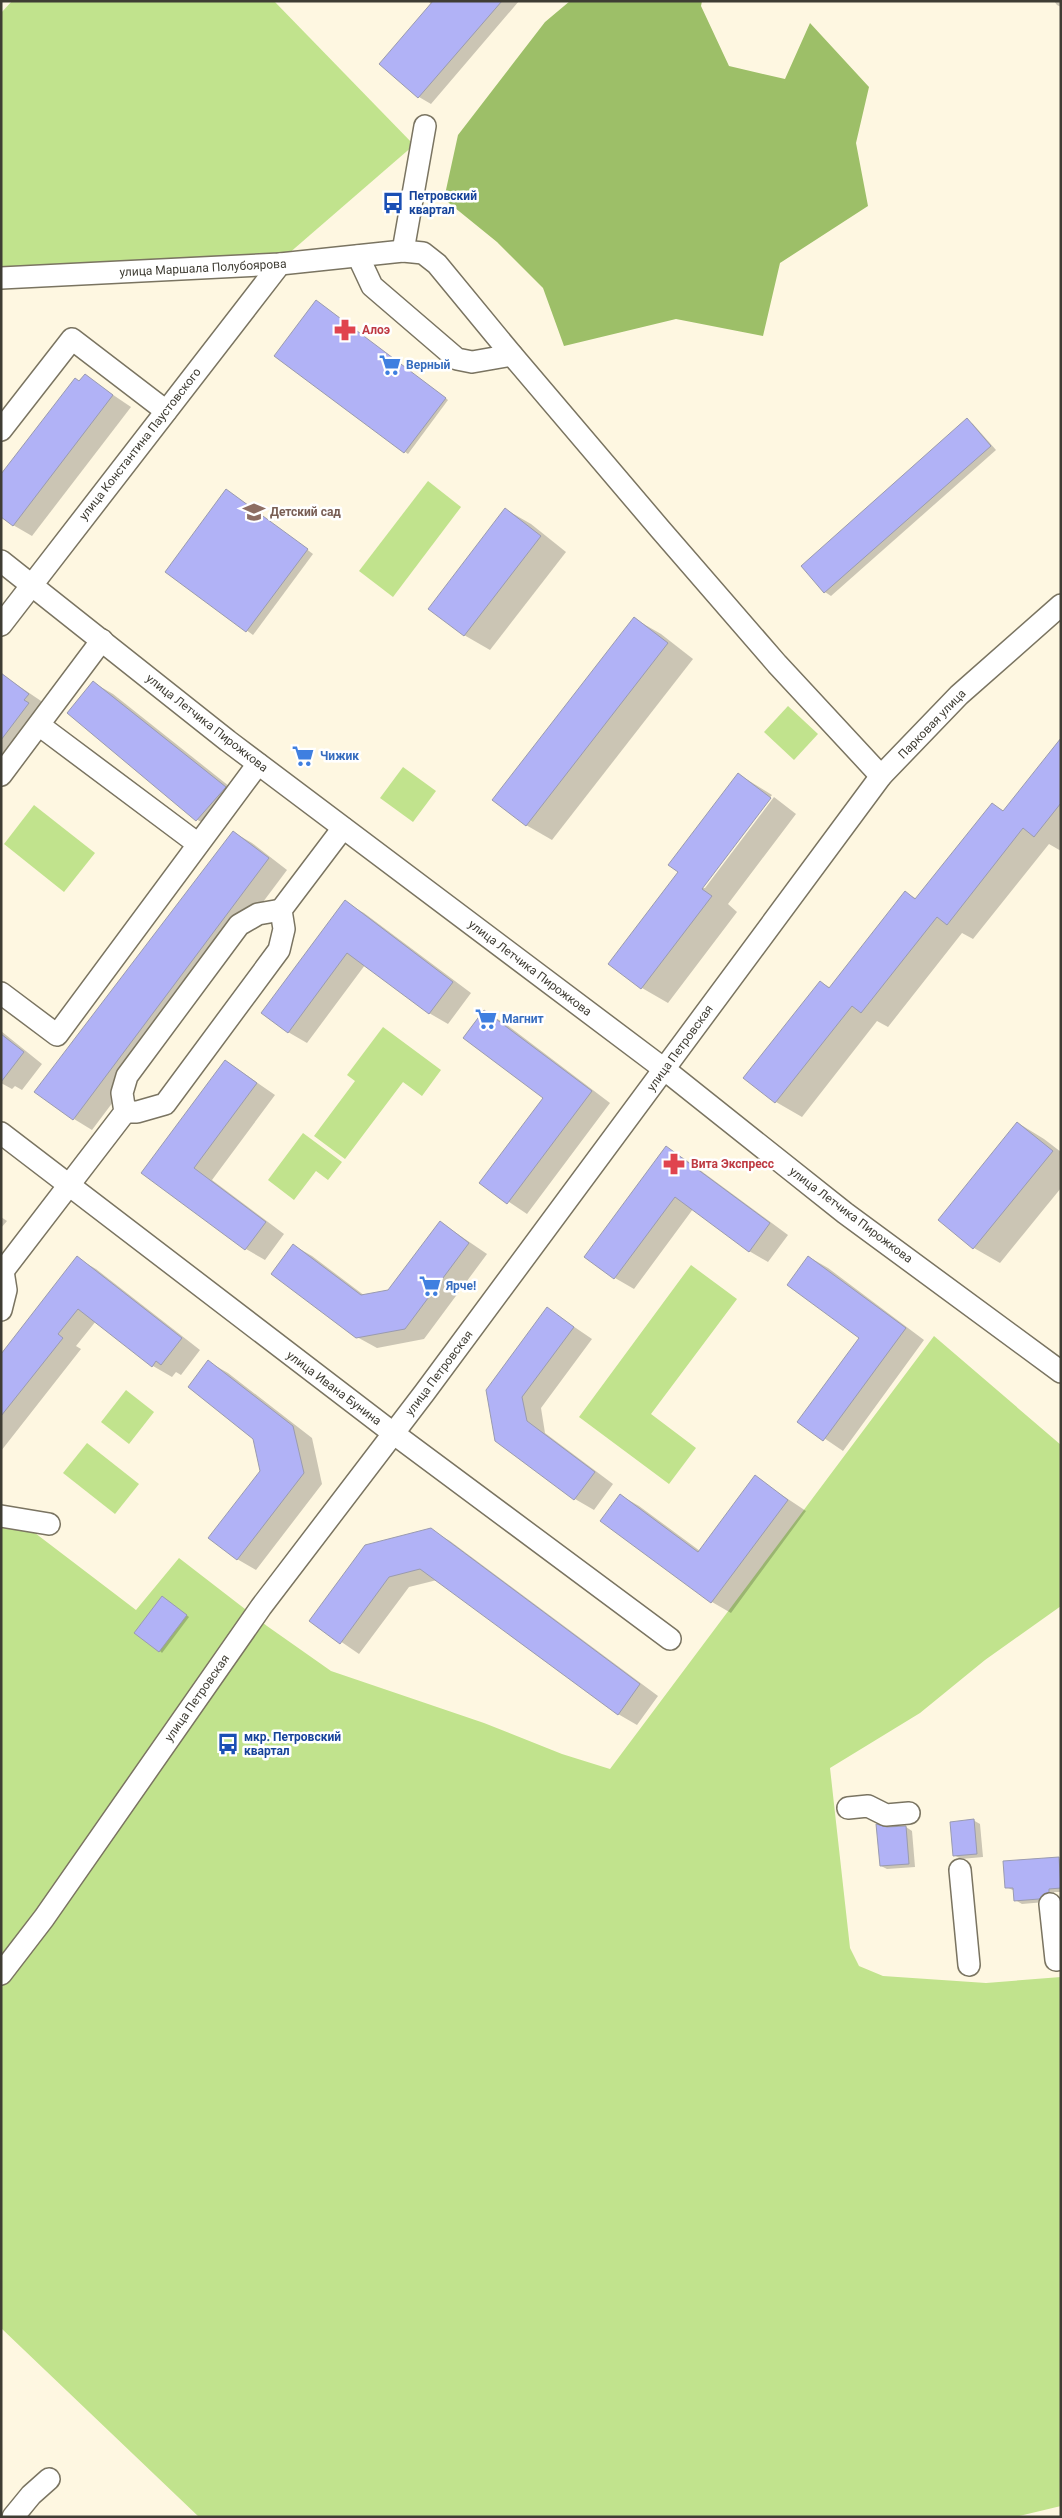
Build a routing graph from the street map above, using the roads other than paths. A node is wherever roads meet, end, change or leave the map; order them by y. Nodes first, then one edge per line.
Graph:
1 (424, 126) dead end
2 (403, 251) junction
3 (358, 256) junction
4 (280, 264) junction
5 (1, 278) edge
6 (512, 355) junction
7 (166, 411) junction
8 (1, 430) edge
9 (1, 561) edge
10 (32, 584) junction
11 (1061, 605) edge
12 (1, 625) edge
13 (102, 640) junction
14 (39, 725) junction
15 (258, 764) junction
16 (1, 776) edge
17 (881, 776) junction
18 (343, 828) junction
19 (198, 844) junction
20 (281, 910) junction
21 (1, 993) edge
22 (664, 1069) junction
23 (125, 1112) junction
24 (1, 1133) edge
25 (70, 1185) junction
26 (2, 1271) edge
27 (1, 1310) edge
28 (1061, 1372) edge
29 (393, 1432) junction
30 (1, 1516) edge
31 (49, 1524) dead end
32 (670, 1639) dead end
33 (848, 1808) dead end
34 (909, 1813) dead end
35 (960, 1870) dead end
36 (1050, 1904) dead end
37 (1056, 1960) dead end
38 (969, 1965) dead end
39 (1, 1974) edge
40 (49, 2479) dead end
41 (12, 2517) edge

1 - 2 street
2 - 3 street, улица Маршала Полубоярова
2 - 6 street, улица Маршала Полубоярова
3 - 4 street, улица Маршала Полубоярова
3 - 6 street
4 - 5 street, улица Маршала Полубоярова
4 - 7 street, улица Константина Паустовского
6 - 17 street, улица Маршала Полубоярова
7 - 8 street
7 - 10 street, улица Константина Паустовского
9 - 10 street, улица Летчика Пирожкова
10 - 12 street, улица Константина Паустовского
10 - 13 street, улица Летчика Пирожкова
11 - 17 street, Парковая улица
13 - 14 street
13 - 15 street, улица Летчика Пирожкова
14 - 16 street
14 - 19 street
15 - 18 street, улица Летчика Пирожкова
15 - 19 street
17 - 22 street, улица Петровская
18 - 20 street
18 - 22 street, улица Летчика Пирожкова
19 - 21 street
20 - 23 street
20 - 23 street
22 - 28 street, улица Летчика Пирожкова
22 - 29 street, улица Петровская
23 - 25 street
24 - 25 street, улица Ивана Бунина
25 - 26 street
25 - 29 street, улица Ивана Бунина
26 - 27 street
29 - 32 street, улица Ивана Бунина
29 - 39 street, улица Петровская
30 - 31 street
33 - 34 street
35 - 38 street
36 - 37 street
40 - 41 street

